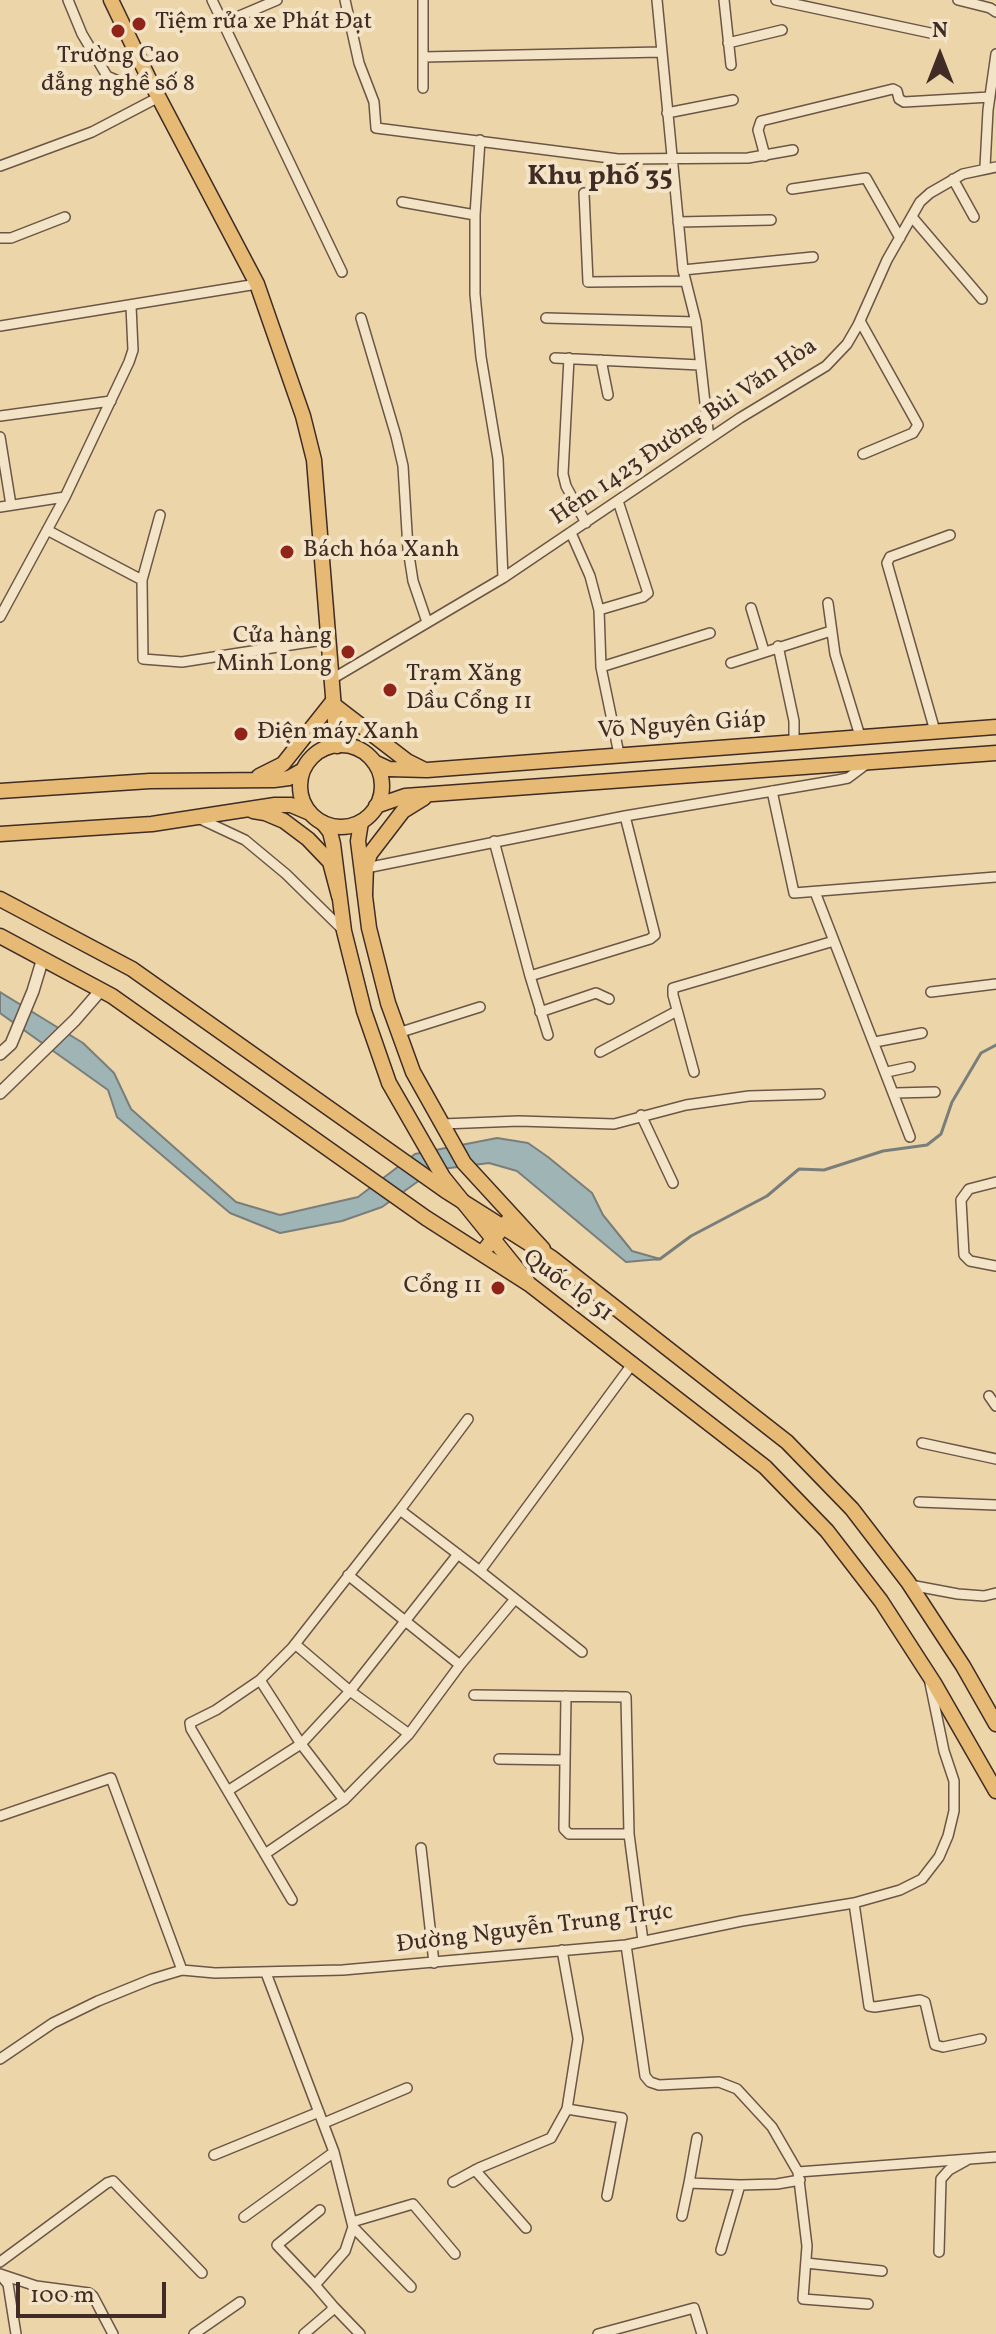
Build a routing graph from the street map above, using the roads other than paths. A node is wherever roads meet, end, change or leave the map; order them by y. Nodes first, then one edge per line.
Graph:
1 (68, 0) edge
2 (111, 0) edge
3 (212, 0) edge
4 (277, 0) edge
5 (345, 0) edge
6 (423, 0) edge
7 (657, 0) edge
8 (724, 0) edge
9 (776, 0) edge
10 (958, 0) edge
11 (996, 12) edge
12 (223, 23) junction
13 (782, 30) dead end
14 (935, 34) dead end
15 (728, 43) junction
16 (661, 52) junction
17 (996, 54) edge
18 (423, 57) junction
19 (731, 65) dead end
20 (149, 79) junction
21 (423, 88) dead end
22 (159, 97) junction
23 (990, 97) junction
24 (733, 100) dead end
25 (667, 113) junction
26 (480, 140) junction
27 (793, 150) dead end
28 (765, 156) junction
29 (673, 160) junction
30 (0, 166) edge
31 (985, 167) junction
32 (996, 167) edge
33 (953, 179) junction
34 (792, 189) dead end
35 (584, 193) dead end
36 (402, 202) dead end
37 (475, 215) junction
38 (65, 217) dead end
39 (912, 217) junction
40 (974, 217) dead end
41 (771, 220) dead end
42 (678, 222) junction
43 (0, 238) edge
44 (900, 238) junction
45 (813, 257) dead end
46 (683, 270) junction
47 (342, 272) dead end
48 (685, 281) junction
49 (257, 284) junction
50 (982, 299) dead end
51 (131, 306) junction
52 (361, 318) dead end
53 (546, 318) dead end
54 (860, 321) junction
55 (696, 322) junction
56 (0, 326) edge
57 (555, 358) dead end
58 (569, 358) junction
59 (601, 360) junction
60 (700, 365) junction
61 (608, 395) dead end
62 (111, 401) junction
63 (0, 416) edge
64 (0, 437) edge
65 (709, 439) junction
66 (863, 454) dead end
67 (65, 497) junction
68 (618, 501) junction
69 (11, 505) junction
70 (0, 507) edge
71 (160, 515) dead end
72 (586, 523) junction
73 (47, 530) junction
74 (571, 533) junction
75 (950, 535) dead end
76 (503, 578) junction
77 (142, 580) junction
78 (828, 603) dead end
79 (4, 604) edge
80 (751, 608) dead end
81 (599, 610) junction
82 (0, 617) edge
83 (427, 622) junction
84 (831, 631) junction
85 (710, 633) dead end
86 (329, 639) junction
87 (778, 646) junction
88 (764, 651) junction
89 (731, 663) dead end
90 (601, 667) junction
91 (332, 679) junction
92 (334, 703) junction
93 (996, 727) edge
94 (935, 731) junction
95 (860, 736) junction
96 (794, 741) junction
97 (337, 746) junction
98 (996, 753) edge
99 (619, 754) junction
100 (374, 762) junction
101 (868, 763) junction
102 (303, 770) junction
103 (427, 770) junction
104 (250, 779) junction
105 (0, 791) edge
106 (772, 791) junction
107 (431, 794) junction
108 (376, 806) junction
109 (233, 811) junction
110 (310, 813) junction
111 (625, 816) junction
112 (196, 817) junction
113 (361, 822) junction
114 (323, 823) junction
115 (0, 834) edge
116 (494, 841) junction
117 (366, 868) junction
118 (996, 877) edge
119 (815, 892) junction
120 (365, 894) junction
121 (339, 896) junction
122 (0, 899) edge
123 (344, 931) junction
124 (0, 936) edge
125 (834, 941) junction
126 (43, 958) junction
127 (530, 976) junction
128 (996, 984) edge
129 (101, 990) junction
130 (931, 992) dead end
131 (609, 999) dead end
132 (480, 1007) dead end
133 (677, 1011) junction
134 (540, 1012) junction
135 (398, 1033) junction
136 (922, 1033) dead end
137 (548, 1035) dead end
138 (875, 1042) junction
139 (600, 1052) dead end
140 (0, 1054) edge
141 (910, 1067) dead end
142 (694, 1072) dead end
143 (887, 1072) junction
144 (935, 1092) dead end
145 (0, 1093) edge
146 (895, 1093) junction
147 (820, 1094) dead end
148 (641, 1115) junction
149 (444, 1128) junction
150 (910, 1137) dead end
151 (996, 1182) edge
152 (673, 1183) dead end
153 (444, 1184) junction
154 (502, 1227) junction
155 (482, 1253) junction
156 (996, 1266) edge
157 (529, 1284) junction
158 (633, 1363) junction
159 (989, 1396) dead end
160 (996, 1406) edge
161 (468, 1419) dead end
162 (922, 1443) dead end
163 (996, 1459) edge
164 (919, 1502) dead end
165 (996, 1505) edge
166 (400, 1510) junction
167 (458, 1554) junction
168 (480, 1571) junction
169 (348, 1575) junction
170 (910, 1585) junction
171 (996, 1593) edge
172 (515, 1599) junction
173 (405, 1619) junction
174 (295, 1644) junction
175 (582, 1652) dead end
176 (460, 1665) junction
177 (929, 1675) junction
178 (260, 1680) junction
179 (350, 1691) junction
180 (474, 1695) dead end
181 (566, 1696) junction
182 (996, 1724) edge
183 (409, 1734) junction
184 (301, 1744) junction
185 (499, 1759) dead end
186 (565, 1760) junction
187 (229, 1790) junction
188 (996, 1791) edge
189 (344, 1800) junction
190 (0, 1816) edge
191 (629, 1834) junction
192 (421, 1848) dead end
193 (265, 1854) junction
194 (292, 1900) dead end
195 (854, 1903) junction
196 (643, 1941) junction
197 (626, 1945) junction
198 (562, 1950) junction
199 (434, 1963) junction
200 (182, 1970) junction
201 (266, 1973) junction
202 (981, 2039) dead end
203 (0, 2059) edge
204 (407, 2088) dead end
205 (567, 2109) junction
206 (319, 2112) junction
207 (324, 2123) junction
208 (697, 2138) dead end
209 (334, 2152) junction
210 (214, 2155) dead end
211 (996, 2157) edge
212 (970, 2158) junction
213 (475, 2170) junction
214 (799, 2176) junction
215 (453, 2182) dead end
216 (689, 2183) junction
217 (740, 2185) junction
218 (607, 2196) dead end
219 (320, 2210) dead end
220 (682, 2216) dead end
221 (244, 2217) dead end
222 (352, 2224) junction
223 (526, 2228) dead end
224 (721, 2250) dead end
225 (939, 2252) dead end
226 (455, 2254) dead end
227 (0, 2262) edge
228 (806, 2263) junction
229 (882, 2271) dead end
230 (202, 2273) dead end
231 (315, 2285) junction
232 (411, 2287) dead end
233 (240, 2302) dead end
234 (868, 2304) dead end
235 (333, 2306) junction
236 (16, 2334) edge
237 (113, 2334) edge
238 (194, 2334) edge
239 (304, 2334) edge
240 (360, 2334) edge
241 (598, 2334) edge
242 (702, 2334) edge

1 - 20 street
2 - 20 main road
3 - 12 street
4 - 12 street
5 - 26 street
6 - 18 street
7 - 16 street
8 - 15 street
9 - 14 street
10 - 11 street
12 - 47 street
13 - 15 street
15 - 19 street
16 - 18 street
16 - 25 street
17 - 23 street
18 - 21 street
20 - 22 main road
22 - 30 street
22 - 49 main road
23 - 28 street
23 - 31 street
24 - 25 street
25 - 29 street
26 - 29 street
26 - 37 street
27 - 28 street
28 - 29 street
29 - 42 street
31 - 32 street, Hẻm 1423 Đường Bùi Văn Hòa
31 - 33 street, Hẻm 1423 Đường Bùi Văn Hòa
33 - 39 street, Hẻm 1423 Đường Bùi Văn Hòa
33 - 40 street
34 - 44 street
35 - 48 street
36 - 37 street
37 - 76 street
38 - 43 street
39 - 44 street, Hẻm 1423 Đường Bùi Văn Hòa
39 - 50 street
41 - 42 street
42 - 46 street
44 - 54 street, Hẻm 1423 Đường Bùi Văn Hòa
45 - 46 street
46 - 48 street
48 - 55 street
49 - 51 street
49 - 86 main road
51 - 56 street
51 - 62 street
52 - 83 street
53 - 55 street
54 - 65 street, Hẻm 1423 Đường Bùi Văn Hòa
54 - 66 street
55 - 60 street
57 - 58 street
58 - 59 street
58 - 72 street
59 - 60 street
59 - 61 street
60 - 65 street
62 - 63 street
62 - 67 street
64 - 69 street
65 - 68 street, Hẻm 1423 Đường Bùi Văn Hòa
67 - 69 street
67 - 73 street
68 - 72 street, Hẻm 1423 Đường Bùi Văn Hòa
68 - 81 street
69 - 70 street
71 - 77 street
72 - 74 street, Hẻm 1423 Đường Bùi Văn Hòa
73 - 77 street
73 - 79 street
74 - 76 street, Hẻm 1423 Đường Bùi Văn Hòa
74 - 81 street
75 - 94 street
76 - 83 street, Hẻm 1423 Đường Bùi Văn Hòa
77 - 86 street
78 - 84 street
79 - 82 street
80 - 88 street
81 - 90 street
83 - 91 street, Hẻm 1423 Đường Bùi Văn Hòa
84 - 87 street
84 - 95 street
85 - 90 street
86 - 91 main road
87 - 88 street
87 - 96 street
88 - 89 street
90 - 99 street
91 - 92 main road
92 - 97 main road
92 - 103 main road
92 - 104 main road
93 - 94 main road, Võ Nguyên Giáp
94 - 95 main road, Võ Nguyên Giáp
95 - 96 main road, Võ Nguyên Giáp
96 - 99 main road, Võ Nguyên Giáp
97 - 100 main road
97 - 102 main road
98 - 101 main road, Võ Nguyên Giáp
99 - 103 main road, Võ Nguyên Giáp
100 - 103 main road, Võ Nguyên Giáp
100 - 108 main road
101 - 106 street
101 - 107 main road, Võ Nguyên Giáp
102 - 104 main road
102 - 110 main road
104 - 105 main road
106 - 111 street
106 - 119 street
107 - 108 main road, Võ Nguyên Giáp
107 - 117 main road
108 - 113 main road
109 - 110 main road
109 - 112 main road
109 - 121 main road
110 - 114 main road
111 - 116 street
111 - 127 street
112 - 115 main road
112 - 123 street
113 - 114 main road
113 - 120 main road
114 - 121 main road
116 - 117 street
116 - 127 street
117 - 120 main road
118 - 119 street
119 - 125 street
120 - 135 main road
121 - 123 main road
122 - 153 main road, Quốc lộ 51
123 - 153 main road
124 - 126 main road, Quốc lộ 51
125 - 133 street
125 - 138 street
126 - 129 main road, Quốc lộ 51
126 - 140 street
127 - 134 street
128 - 130 street
129 - 145 street
129 - 155 main road, Quốc lộ 51
131 - 134 street
132 - 135 street
133 - 139 street
133 - 142 street
134 - 137 street
135 - 149 main road
136 - 138 street
138 - 143 street
141 - 143 street
143 - 146 street
144 - 146 street
146 - 150 street
147 - 148 street
148 - 149 street
148 - 152 street
149 - 154 main road
151 - 156 street
153 - 154 main road, Quốc lộ 51
154 - 155 main road
154 - 157 main road
154 - 170 main road, Quốc lộ 51
155 - 157 main road, Quốc lộ 51
157 - 158 main road, Quốc lộ 51
158 - 168 street
158 - 177 main road, Quốc lộ 51
159 - 160 street
161 - 166 street
162 - 163 street
164 - 165 street
166 - 167 street
166 - 169 street
167 - 168 street
167 - 173 street
168 - 172 street
169 - 173 street
169 - 174 street
170 - 171 street
170 - 182 main road, Quốc lộ 51
172 - 175 street
172 - 176 street
173 - 176 street
173 - 179 street
174 - 178 street
174 - 179 street
176 - 183 street
177 - 188 main road, Quốc lộ 51
177 - 195 street, Đường Nguyễn Trung Trực
178 - 184 street
178 - 187 street
179 - 183 street
179 - 184 street
180 - 181 street
181 - 186 street
181 - 191 street
183 - 189 street
184 - 187 street
184 - 189 street
185 - 186 street
186 - 191 street
187 - 193 street
189 - 193 street
190 - 200 street
191 - 196 street
192 - 199 street
193 - 194 street
195 - 196 street, Đường Nguyễn Trung Trực
195 - 202 street
196 - 197 street, Đường Nguyễn Trung Trực
197 - 198 street, Đường Nguyễn Trung Trực
197 - 214 street
198 - 199 street, Đường Nguyễn Trung Trực
198 - 205 street
199 - 201 street, Đường Nguyễn Trung Trực
200 - 201 street, Đường Nguyễn Trung Trực
200 - 203 street, Đường Nguyễn Trung Trực
201 - 206 street
204 - 207 street
205 - 213 street
205 - 218 street
206 - 207 street
206 - 210 street
207 - 209 street
208 - 216 street
209 - 221 street
209 - 222 street
211 - 212 street
212 - 214 street
212 - 225 street
213 - 215 street
213 - 223 street
214 - 217 street
214 - 228 street
216 - 217 street
216 - 220 street
217 - 224 street
219 - 231 street
222 - 226 street
222 - 231 street
222 - 232 street
227 - 230 street
228 - 229 street
228 - 234 street
231 - 235 street
233 - 238 street
235 - 239 street
235 - 240 street
236 - 237 street
241 - 242 street

